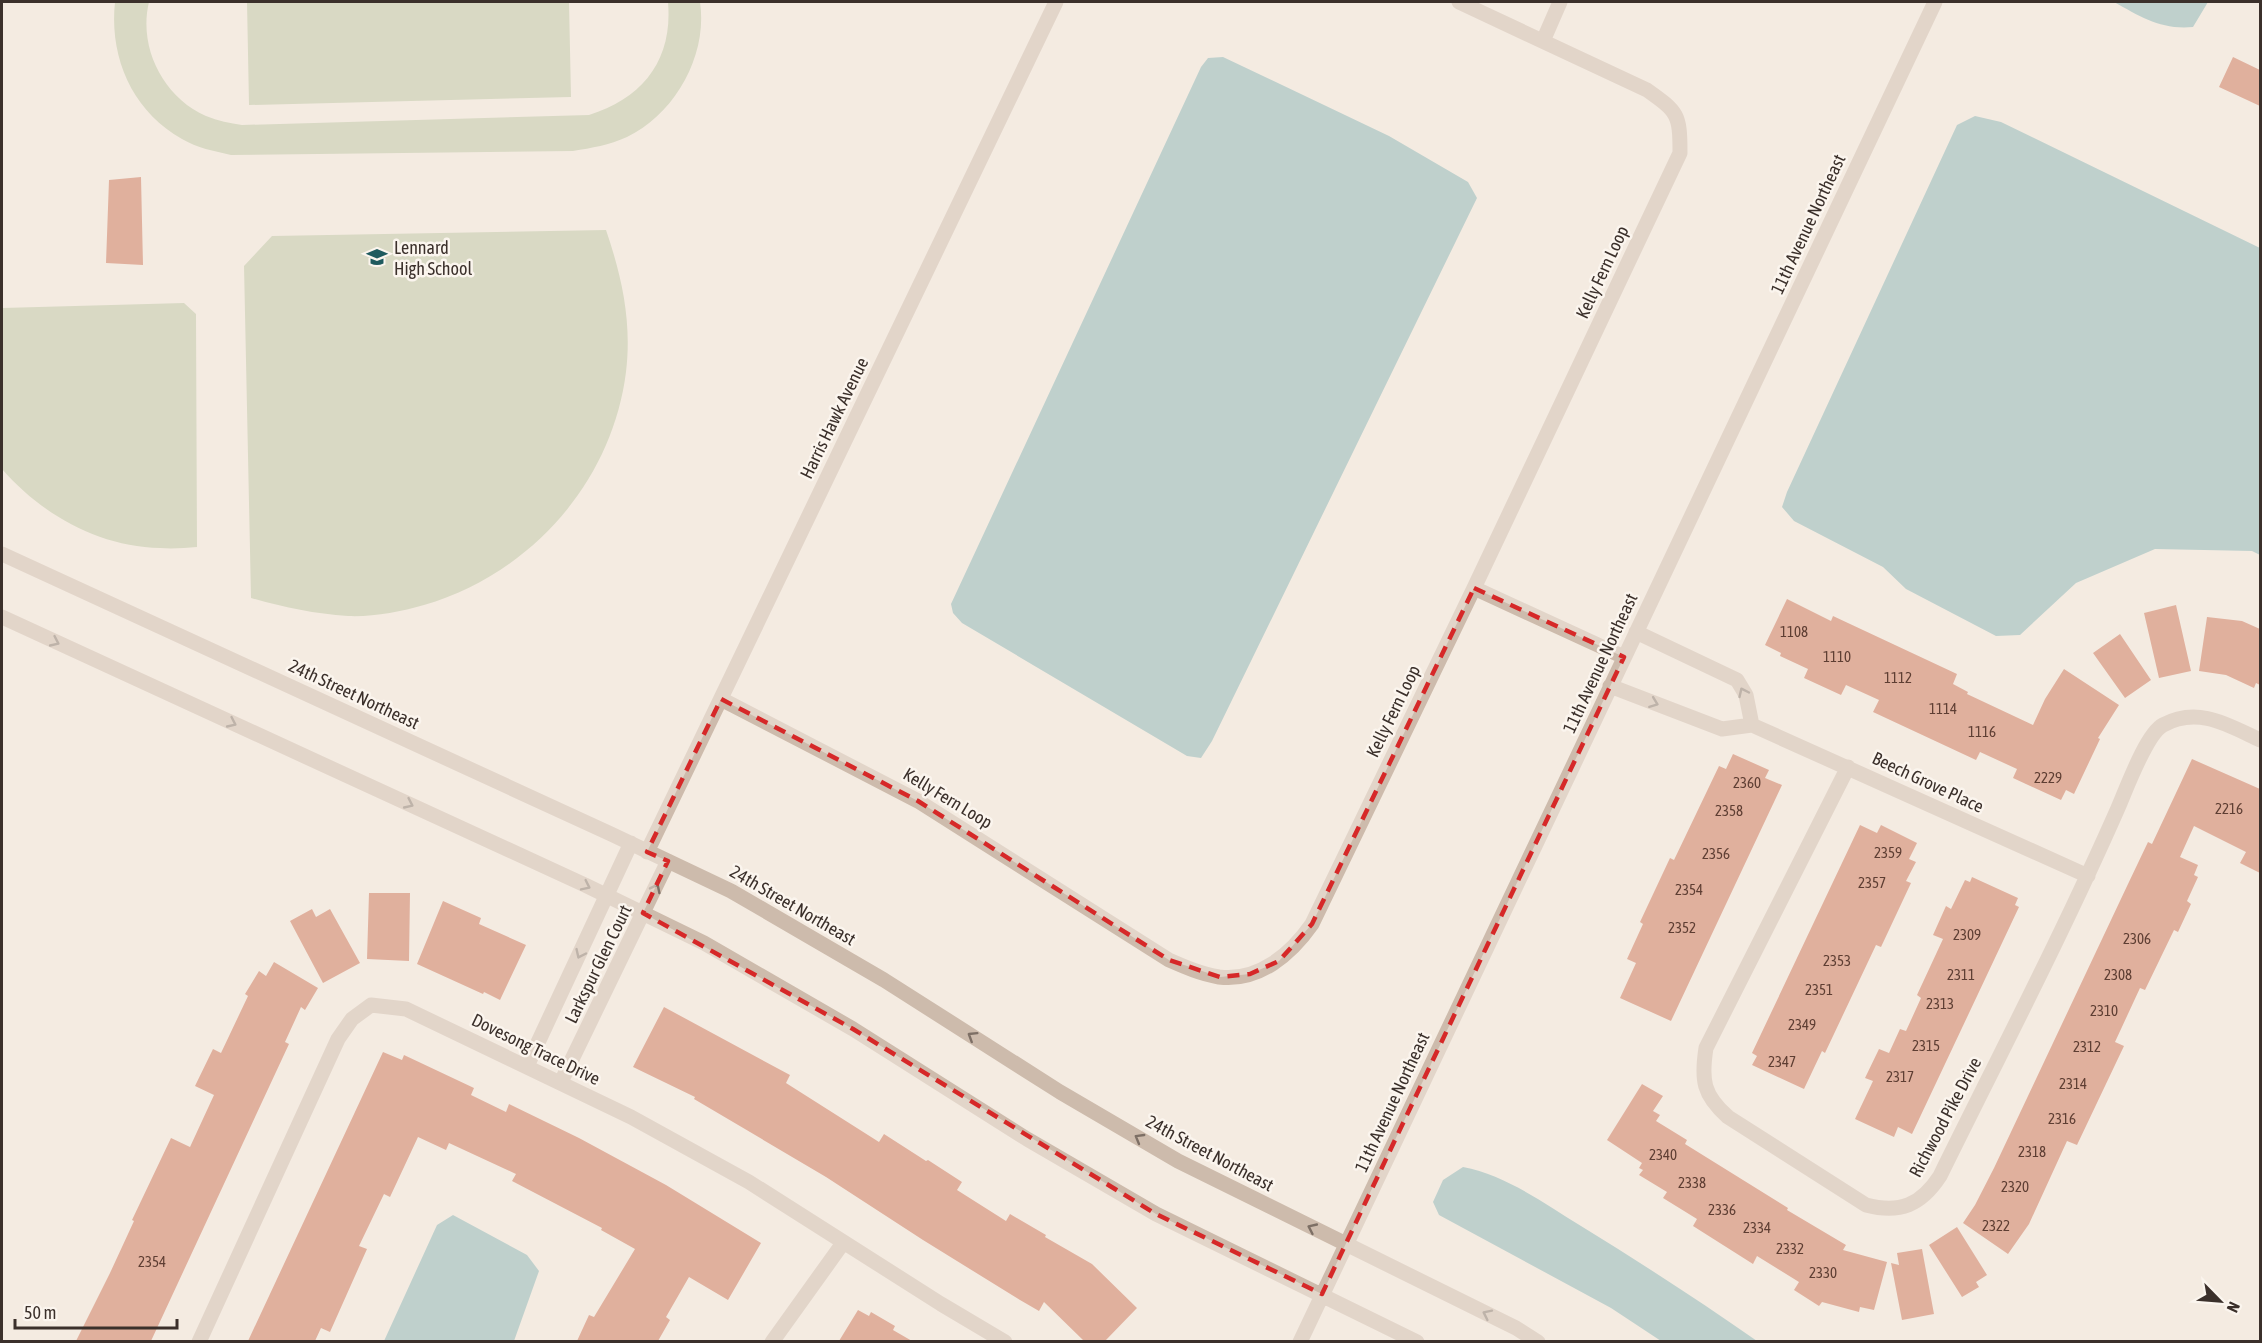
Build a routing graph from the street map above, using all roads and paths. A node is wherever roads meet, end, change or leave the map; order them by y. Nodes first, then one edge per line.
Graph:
1 (1056, 2) edge
2 (1460, 2) edge
3 (1560, 2) edge
4 (1935, 2) edge
5 (1543, 41) junction
6 (2, 554) edge
7 (1474, 588) junction
8 (2, 617) edge
9 (1636, 632) junction
10 (1624, 657) junction
11 (1610, 686) junction
12 (721, 699) junction
13 (1752, 725) junction
14 (2260, 740) edge
15 (1848, 767) junction
16 (631, 843) junction
17 (647, 852) junction
18 (668, 861) junction
19 (2088, 876) junction
20 (607, 896) junction
21 (643, 913) junction
22 (527, 1066) junction
23 (561, 1082) junction
24 (843, 1243) junction
25 (1346, 1244) junction
26 (1323, 1294) junction
27 (199, 1341) edge
28 (772, 1341) edge
29 (1005, 1341) edge
30 (1300, 1341) edge
31 (1417, 1341) edge
32 (1538, 1341) edge

1 - 12 street, Harris Hawk Avenue
2 - 5 street, Kelly Fern Loop
3 - 5 street
4 - 9 street, 11th Avenue Northeast
5 - 7 street, Kelly Fern Loop
6 - 16 street, 24th Street Northeast
7 - 10 street
7 - 12 street, Kelly Fern Loop
8 -> 20 street
9 - 10 street, 11th Avenue Northeast
13 -> 9 street
10 - 11 street, 11th Avenue Northeast
11 -> 13 street
11 - 25 street, 11th Avenue Northeast
12 - 17 street, Harris Hawk Avenue
13 - 15 street, Beech Grove Place
14 - 19 street, Richwood Pike Drive
15 - 19 street, Beech Grove Place
15 - 19 street, Richwood Pike Drive
16 - 17 street, 24th Street Northeast
16 - 20 street, Larkspur Glen Court
17 - 18 street, 24th Street Northeast
21 -> 18 street, Larkspur Glen Court
25 -> 18 street, 24th Street Northeast
20 - 21 street
20 -> 22 street, Larkspur Glen Court
21 - 23 street, Larkspur Glen Court
21 - 26 street
22 - 23 street, Dovesong Trace Drive
22 - 27 street, Dovesong Trace Drive
23 - 24 street, Dovesong Trace Drive
24 - 28 street
24 - 29 street, Dovesong Trace Drive
25 - 26 street, 11th Avenue Northeast
32 -> 25 street, 24th Street Northeast
26 - 30 street, 11th Avenue Northeast
26 - 31 street

